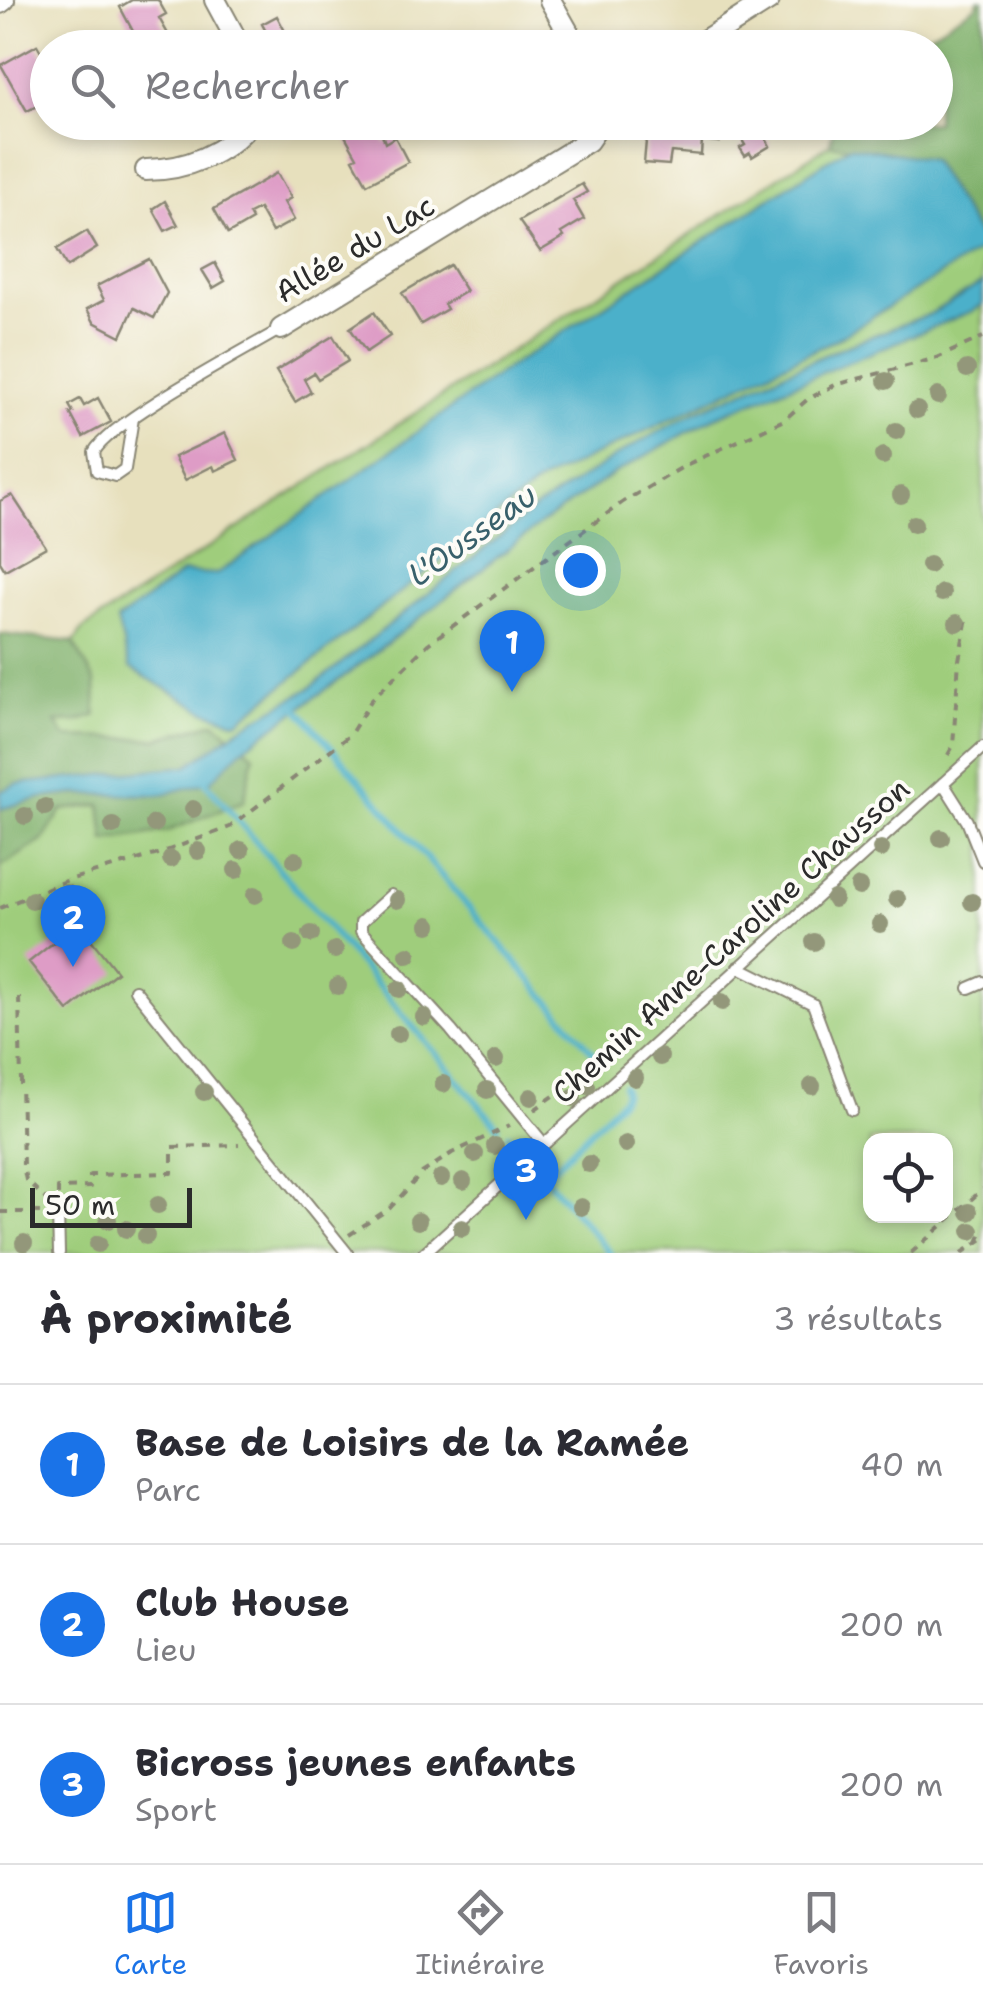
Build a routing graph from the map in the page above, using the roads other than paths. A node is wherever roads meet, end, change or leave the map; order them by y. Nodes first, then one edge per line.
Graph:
1 (215, 0) edge
2 (550, 0) edge
3 (769, 0) edge
4 (231, 30) edge
5 (567, 30) edge
6 (722, 30) edge
7 (232, 140) edge
8 (589, 140) edge
9 (146, 170) dead end
10 (281, 329) joint
11 (133, 418) junction
12 (983, 746) edge
13 (943, 784) junction
14 (983, 861) edge
15 (392, 896) dead end
16 (739, 967) junction
17 (983, 982) edge
18 (969, 988) dead end
19 (135, 990) dead end
20 (852, 1110) dead end
21 (544, 1144) junction
22 (58, 1212) road end
23 (59, 1253) edge
24 (347, 1253) edge
25 (424, 1253) edge

1 - 4 street
2 - 5 street
3 - 6 street
7 - 9 street
8 - 10 street, Allée du Lac
10 - 11 lane, Allée du Lac
11 - 11 lane, Allée du Lac
12 - 13 lane, Chemin Anne-Caroline Chausson
13 - 14 lane
13 - 16 lane, Chemin Anne-Caroline Chausson
15 - 21 lane
16 - 20 lane
16 - 21 lane, Chemin Anne-Caroline Chausson
17 - 18 lane
19 - 24 lane
21 - 25 lane, Chemin Anne-Caroline Chausson
22 - 23 lane

